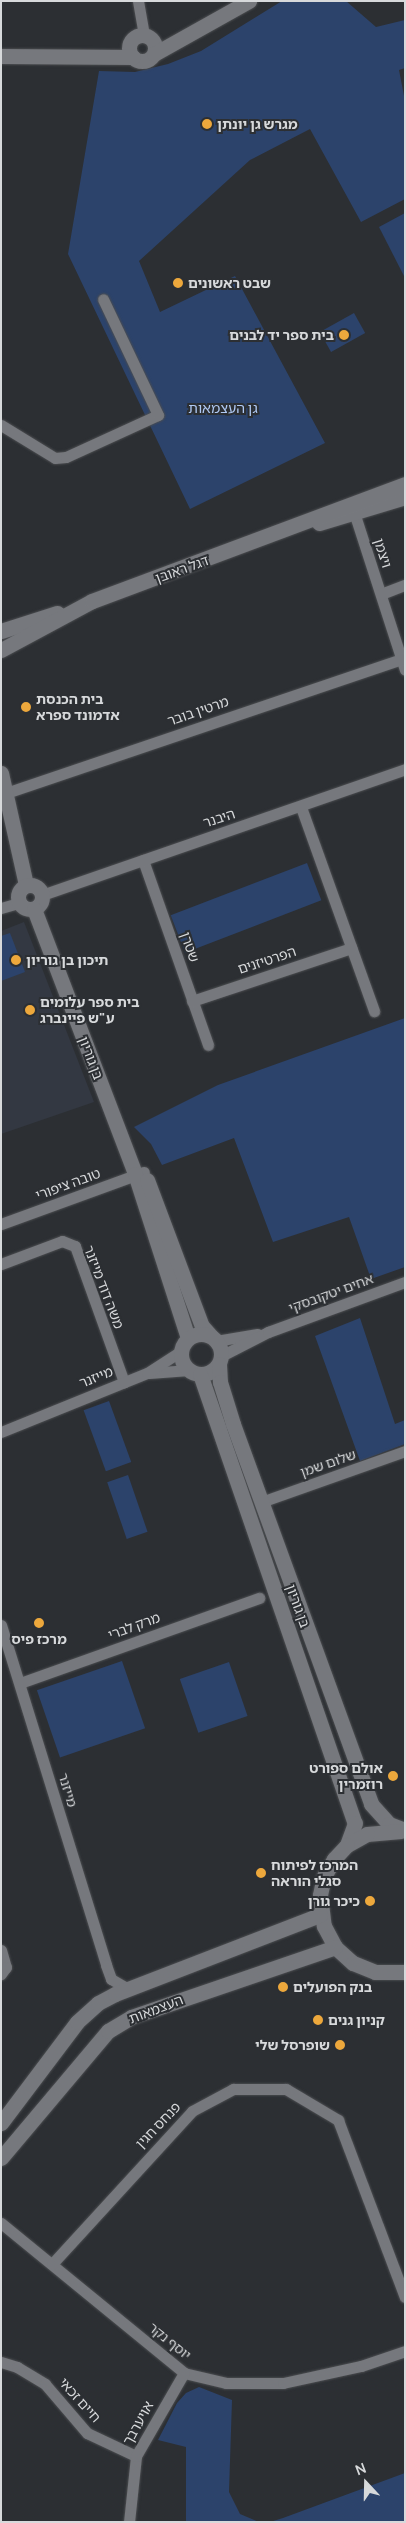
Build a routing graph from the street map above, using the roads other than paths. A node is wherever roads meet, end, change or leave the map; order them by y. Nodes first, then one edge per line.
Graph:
1 (138, 1) edge
2 (249, 1) edge
3 (150, 44) junction
4 (131, 51) junction
5 (1, 56) edge
6 (103, 299) dead end
7 (1, 425) edge
8 (405, 484) edge
9 (405, 498) edge
10 (353, 508) junction
11 (405, 585) edge
12 (380, 594) junction
13 (73, 609) junction
14 (1, 631) edge
15 (1, 650) edge
16 (403, 664) edge
17 (405, 769) edge
18 (1, 773) edge
19 (6, 792) junction
20 (301, 807) junction
21 (143, 860) junction
22 (26, 885) junction
23 (42, 895) junction
24 (18, 902) junction
25 (1, 908) edge
26 (34, 908) junction
27 (351, 948) junction
28 (192, 1001) junction
29 (374, 1011) dead end
30 (208, 1045) dead end
31 (140, 1173) junction
32 (1, 1224) edge
33 (1, 1264) edge
34 (405, 1282) edge
35 (268, 1332) junction
36 (213, 1339) junction
37 (185, 1345) junction
38 (220, 1360) junction
39 (195, 1372) junction
40 (147, 1373) junction
41 (124, 1382) junction
42 (2, 1430) edge
43 (405, 1451) edge
44 (261, 1502) junction
45 (259, 1598) dead end
46 (1, 1625) edge
47 (20, 1683) junction
48 (405, 1831) edge
49 (347, 1845) junction
50 (320, 1915) junction
51 (335, 1947) junction
52 (2, 1950) edge
53 (106, 1965) junction
54 (1, 1974) edge
55 (403, 1974) edge
56 (128, 1989) junction
57 (103, 2000) junction
58 (1, 2123) edge
59 (1, 2158) edge
60 (3, 2226) edge
61 (52, 2264) junction
62 (405, 2297) edge
63 (405, 2351) edge
64 (1, 2362) edge
65 (184, 2373) junction
66 (136, 2456) junction
67 (129, 2522) edge

1 - 3 street
2 - 3 street
3 - 4 street
3 - 4 street
4 - 5 street
6 - 7 street
8 - 10 street, דגל ראובן
9 - 10 street, דגל ראובן
10 - 12 street, ויצמן
10 - 13 street, דגל ראובן
11 - 12 street
12 - 16 street, ויצמן
13 - 14 street, דגל ראובן
13 - 15 street, דגל ראובן
16 - 19 street, מרטין בובר
17 - 20 street, היבנר
18 - 19 street
19 - 22 street
20 - 21 street, היבנר
20 - 27 street
21 - 23 street, היבנר
21 - 28 street, שטרן
22 - 23 street
22 - 24 street
23 - 26 street
24 - 25 street
24 - 26 street
26 - 31 street, בן גוריון
27 - 28 street, הפרטיזנים
27 - 29 street
28 - 30 street, שטרן
31 - 32 street, טובה ציפורי
31 - 36 street, בן גוריון
31 - 37 street, בן גוריון
33 - 41 street, משה דוד מייזנר
34 - 35 street, אחים יטקובסקי
35 - 36 street, אחים יטקובסקי
35 - 38 street, אחים יטקובסקי
36 - 37 street
36 - 38 street
37 - 39 street
37 - 40 street, מייזנר
38 - 39 street
38 - 44 street, בן גוריון
39 - 40 street, מייזנר
39 - 49 street, בן גוריון
40 - 41 street, מייזנר
41 - 42 street, מייזנר
43 - 44 street, שלום שמן
44 - 48 street, בן גוריון
45 - 47 street, מרק לברי
46 - 47 street, מייזנר
47 - 53 street, מייזנר
48 - 49 street
49 - 50 street
50 - 51 street
50 - 56 street, העצמאות
51 - 55 street
51 - 59 street, העצמאות
52 - 54 street
53 - 56 street, מייזנר
53 - 57 street, מייזנר
56 - 57 street, העצמאות
57 - 58 street, העצמאות
60 - 61 street, יוסף נקר
61 - 62 street, פנחס חגין
61 - 65 street, יוסף נקר
63 - 65 street, יוסף נקר
64 - 66 street, חיים זכאי
65 - 66 street, אויערבך
66 - 67 street, אויערבך

